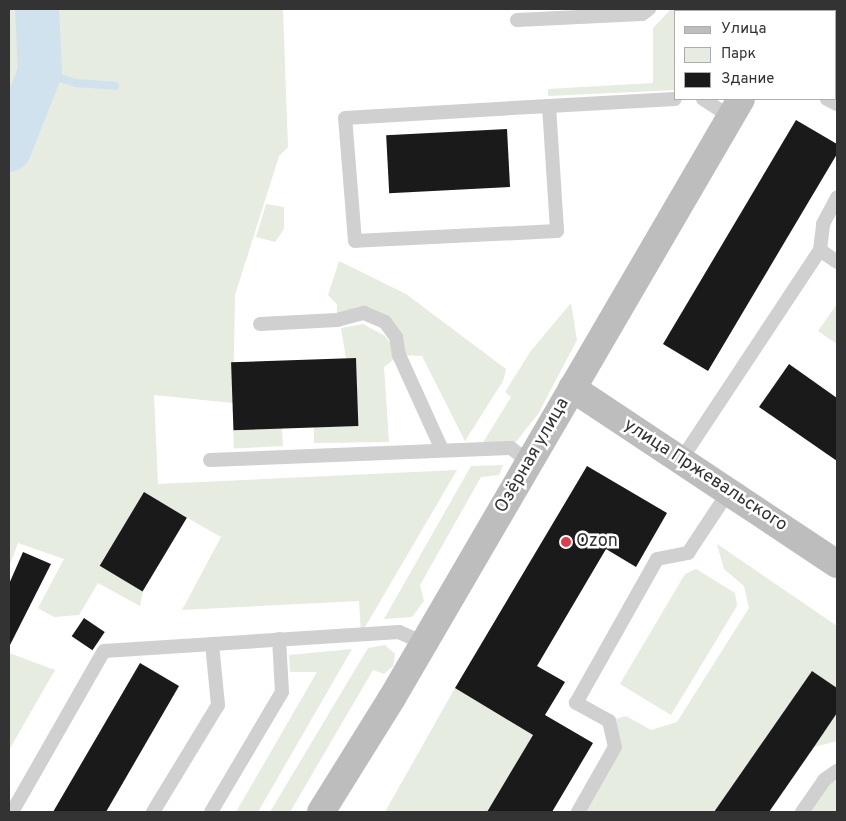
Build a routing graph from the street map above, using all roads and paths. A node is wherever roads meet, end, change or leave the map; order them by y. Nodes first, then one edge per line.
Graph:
1 (648, 9) edge
2 (517, 20) dead end
3 (674, 99) edge
4 (707, 100) edge
5 (549, 106) junction
6 (736, 108) edge
7 (837, 198) edge
8 (820, 250) junction
9 (837, 262) edge
10 (260, 324) dead end
11 (572, 388) junction
12 (442, 450) junction
13 (210, 460) dead end
14 (682, 460) junction
15 (529, 462) junction
16 (729, 492) junction
17 (837, 564) edge
18 (279, 640) junction
19 (424, 643) junction
20 (212, 644) junction
21 (837, 771) edge
22 (12, 812) edge
23 (153, 812) edge
24 (211, 812) edge
25 (321, 812) edge
26 (578, 812) edge
27 (802, 812) edge

1 - 2 lane
3 - 5 lane
4 - 6 lane
5 - 5 lane
6 - 11 street, Озёрная улица
7 - 8 lane
8 - 9 lane
8 - 14 lane
10 - 12 lane
11 - 14 street, улица Пржевальского
11 - 15 street, Озёрная улица
12 - 13 lane
12 - 15 lane
14 - 16 street, улица Пржевальского
15 - 19 street, Озёрная улица
16 - 17 street, улица Пржевальского
16 - 26 lane
18 - 19 lane
18 - 20 lane
18 - 24 lane
19 - 25 street, Озёрная улица
20 - 22 lane
20 - 23 lane
21 - 27 lane

